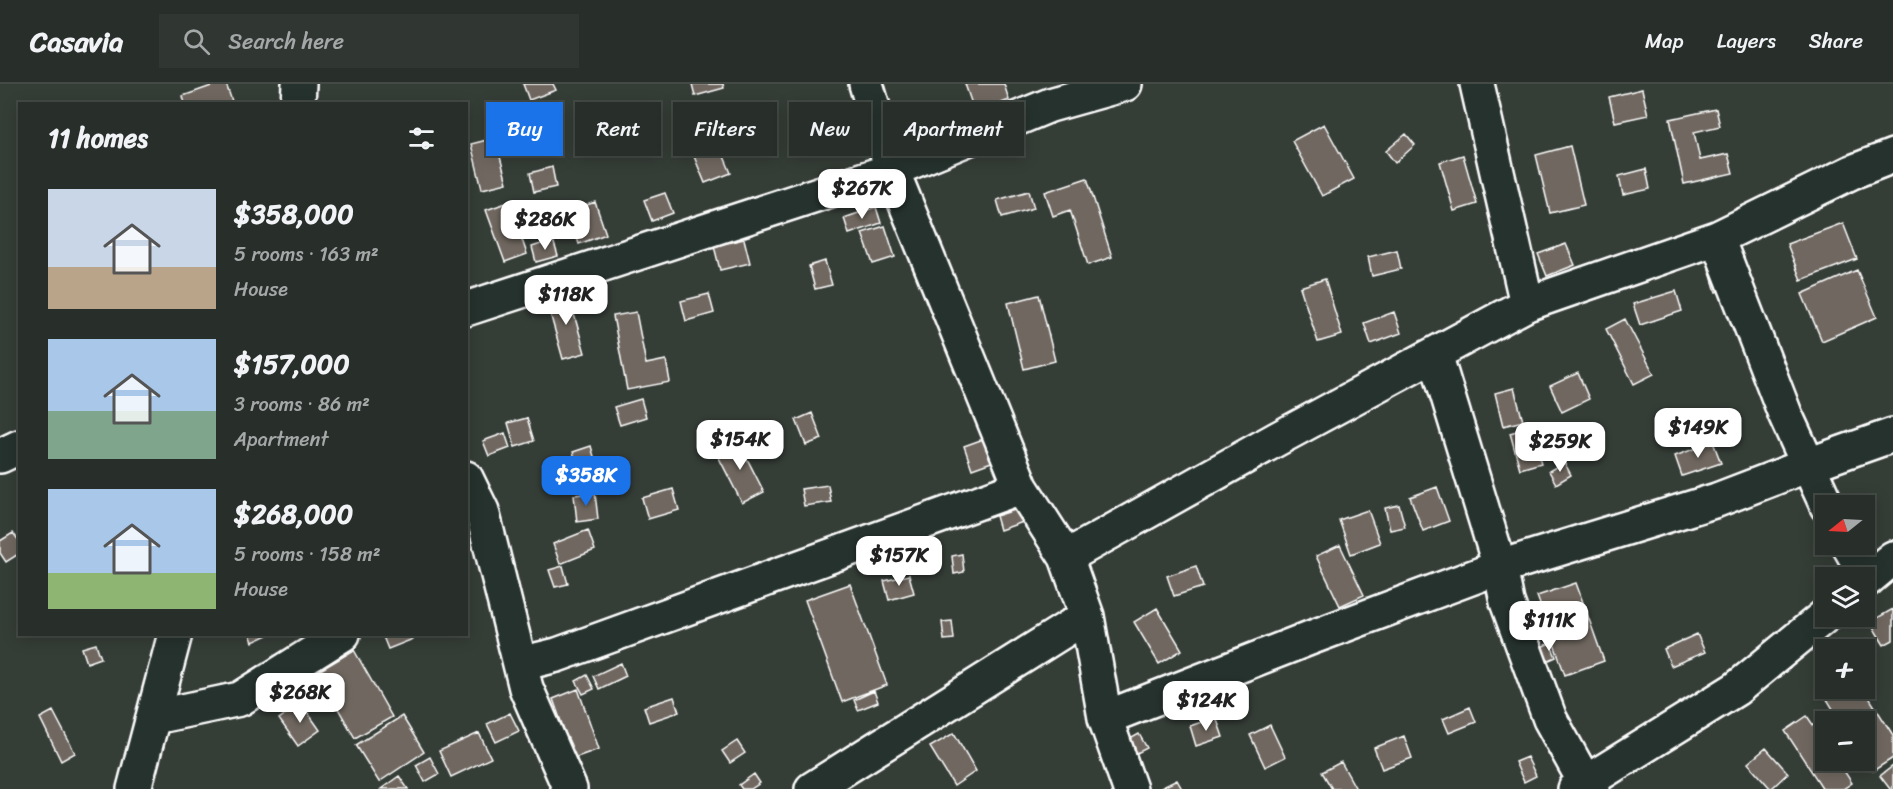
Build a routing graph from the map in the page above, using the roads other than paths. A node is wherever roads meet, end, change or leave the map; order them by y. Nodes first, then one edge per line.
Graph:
1 (299, 84) edge
2 (866, 84) edge
3 (1125, 84) edge
4 (1477, 84) edge
5 (298, 102) edge
6 (1893, 156) edge
7 (892, 170) junction
8 (1718, 238) junction
9 (1527, 304) junction
10 (468, 308) edge
11 (1435, 354) junction
12 (1893, 435) edge
13 (18, 447) edge
14 (0, 456) edge
15 (1808, 465) junction
16 (468, 482) edge
17 (1020, 487) junction
18 (1822, 495) edge
19 (477, 544) edge
20 (1066, 557) junction
21 (1893, 558) edge
22 (1500, 567) junction
23 (1875, 573) edge
24 (1087, 616) junction
25 (1815, 624) edge
26 (174, 636) edge
27 (339, 636) edge
28 (519, 664) junction
29 (154, 717) junction
30 (1105, 718) junction
31 (1584, 787) edge
32 (134, 789) edge
33 (570, 789) edge
34 (812, 789) edge
35 (1130, 789) edge

1 - 5 street
2 - 7 street
3 - 7 street
4 - 9 street
6 - 8 street
7 - 10 street
7 - 17 street
8 - 9 street
8 - 15 street
9 - 11 street
11 - 20 street
11 - 22 street
12 - 15 street
13 - 14 street
15 - 18 street
15 - 22 street
16 - 19 street
17 - 20 street
17 - 28 street
19 - 28 street
20 - 24 street
21 - 23 street
22 - 30 street
22 - 31 street
24 - 30 street
24 - 34 street
25 - 31 street
26 - 29 street
27 - 29 street
28 - 33 street
29 - 32 street
30 - 35 street

